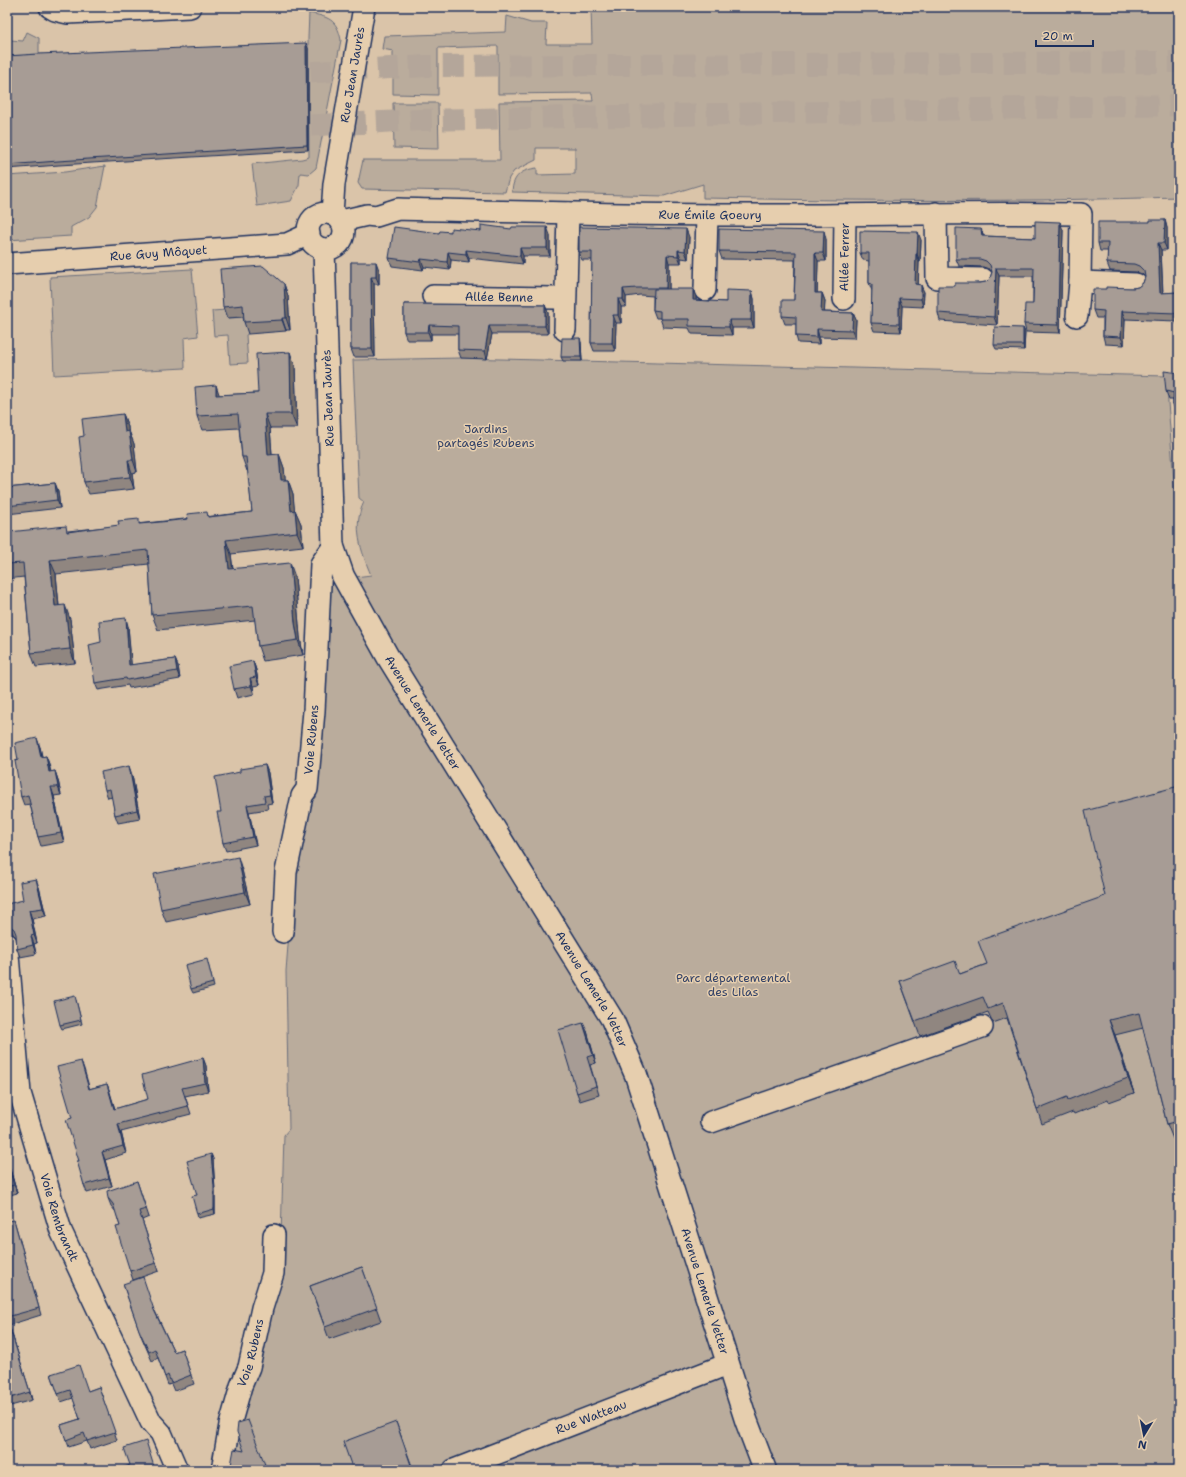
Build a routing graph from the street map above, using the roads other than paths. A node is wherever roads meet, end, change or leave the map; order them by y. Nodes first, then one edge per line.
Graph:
1 (50, 7) edge
2 (190, 7) edge
3 (364, 7) edge
4 (568, 213) junction
5 (845, 214) junction
6 (936, 214) junction
7 (707, 215) junction
8 (336, 218) junction
9 (309, 234) junction
10 (324, 249) junction
11 (7, 264) edge
12 (983, 279) dead end
13 (1080, 282) junction
14 (1136, 284) dead end
15 (705, 290) dead end
16 (433, 296) dead end
17 (565, 297) junction
18 (844, 299) dead end
19 (1077, 316) dead end
20 (565, 330) dead end
21 (333, 546) junction
22 (284, 932) dead end
23 (7, 944) edge
24 (982, 1027) dead end
25 (711, 1122) dead end
26 (274, 1235) dead end
27 (728, 1364) junction
28 (177, 1470) edge
29 (222, 1470) edge
30 (454, 1470) edge
31 (765, 1470) edge

1 - 2 street
3 - 8 street, Rue Jean Jaurès
4 - 7 street, Rue Émile Goeury
4 - 8 street, Rue Émile Goeury
4 - 17 street
5 - 6 street, Rue Émile Goeury
5 - 7 street, Rue Émile Goeury
5 - 18 street, Allée Ferrer
6 - 12 street
6 - 13 street, Rue Émile Goeury
7 - 15 street
8 - 9 street
8 - 10 street
9 - 10 street
9 - 11 street, Rue Guy Môquet
10 - 21 street, Rue Jean Jaurès
13 - 14 street
13 - 19 street
16 - 17 street, Allée Benne
17 - 20 street
21 - 22 street, Voie Rubens
21 - 27 street, Avenue Lemerle Vetter
23 - 28 street, Voie Rembrandt
24 - 25 street
26 - 29 street, Voie Rubens
27 - 30 street, Rue Watteau
27 - 31 street, Avenue Lemerle Vetter

